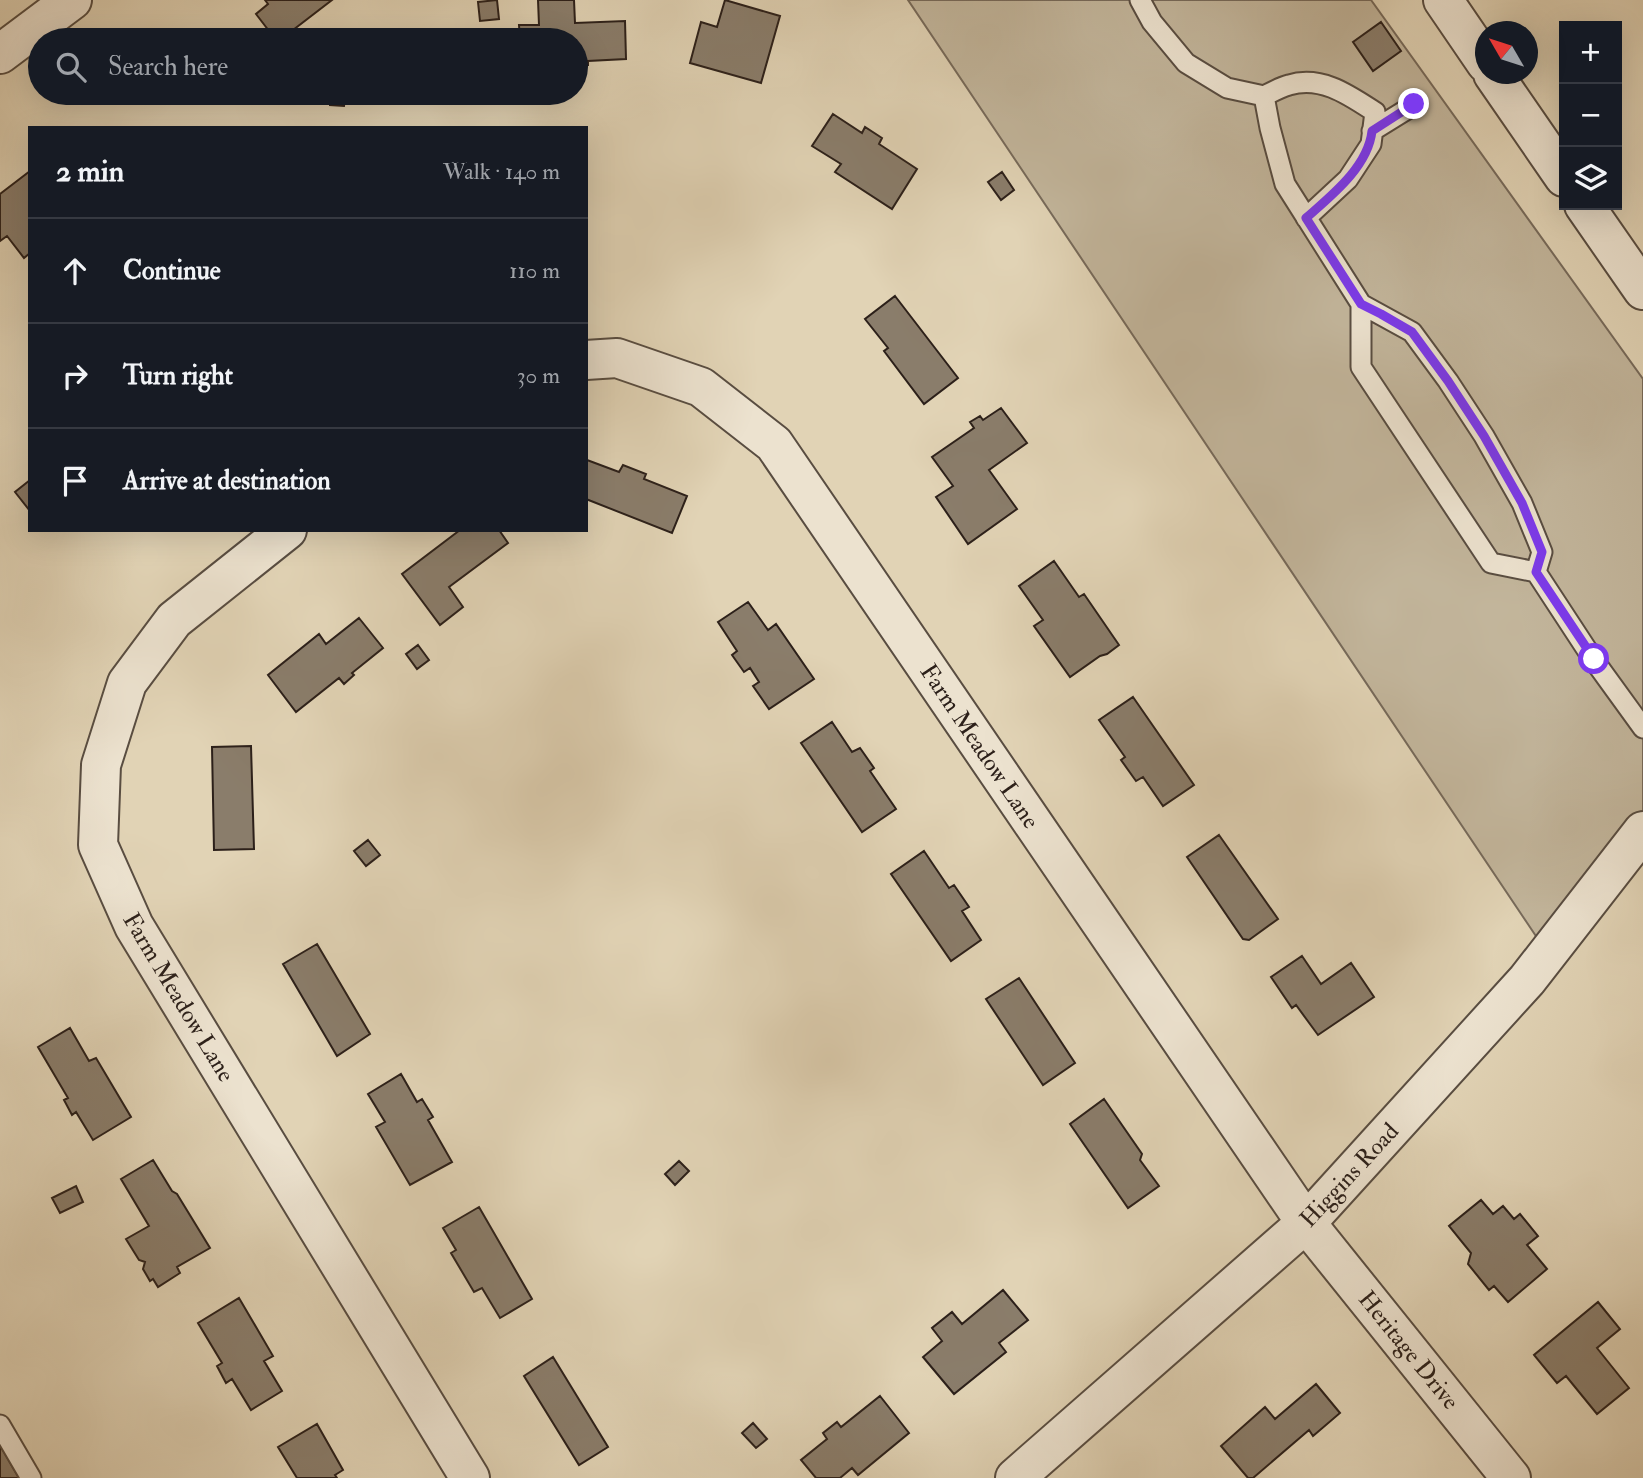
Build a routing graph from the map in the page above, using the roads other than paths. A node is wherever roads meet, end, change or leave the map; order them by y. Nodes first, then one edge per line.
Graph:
1 (72, 0) edge
2 (1140, 0) edge
3 (1443, 0) edge
4 (35, 28) edge
5 (28, 33) edge
6 (1475, 47) edge
7 (0, 54) edge
8 (1500, 84) edge
9 (1264, 96) junction
10 (1414, 104) dead end
11 (1372, 131) junction
12 (1559, 170) edge
13 (1587, 210) edge
14 (1306, 218) junction
15 (1643, 290) edge
16 (1361, 304) junction
17 (588, 360) edge
18 (284, 532) edge
19 (1536, 572) junction
20 (1643, 728) edge
21 (1643, 831) edge
22 (1306, 1223) junction
23 (0, 1425) edge
24 (31, 1478) edge
25 (470, 1478) edge
26 (1015, 1478) edge
27 (1511, 1478) edge

1 - 4 street
2 - 9 lane
3 - 6 street
5 - 7 street
8 - 12 street
9 - 11 lane
9 - 14 lane
10 - 11 lane
11 - 14 lane
13 - 15 street
14 - 16 lane
16 - 19 lane
16 - 19 lane
17 - 22 street, Farm Meadow Lane
18 - 25 street, Farm Meadow Lane
19 - 20 lane
21 - 22 street, Higgins Road
22 - 26 street, Higgins Road
22 - 27 street, Heritage Drive
23 - 24 lane

